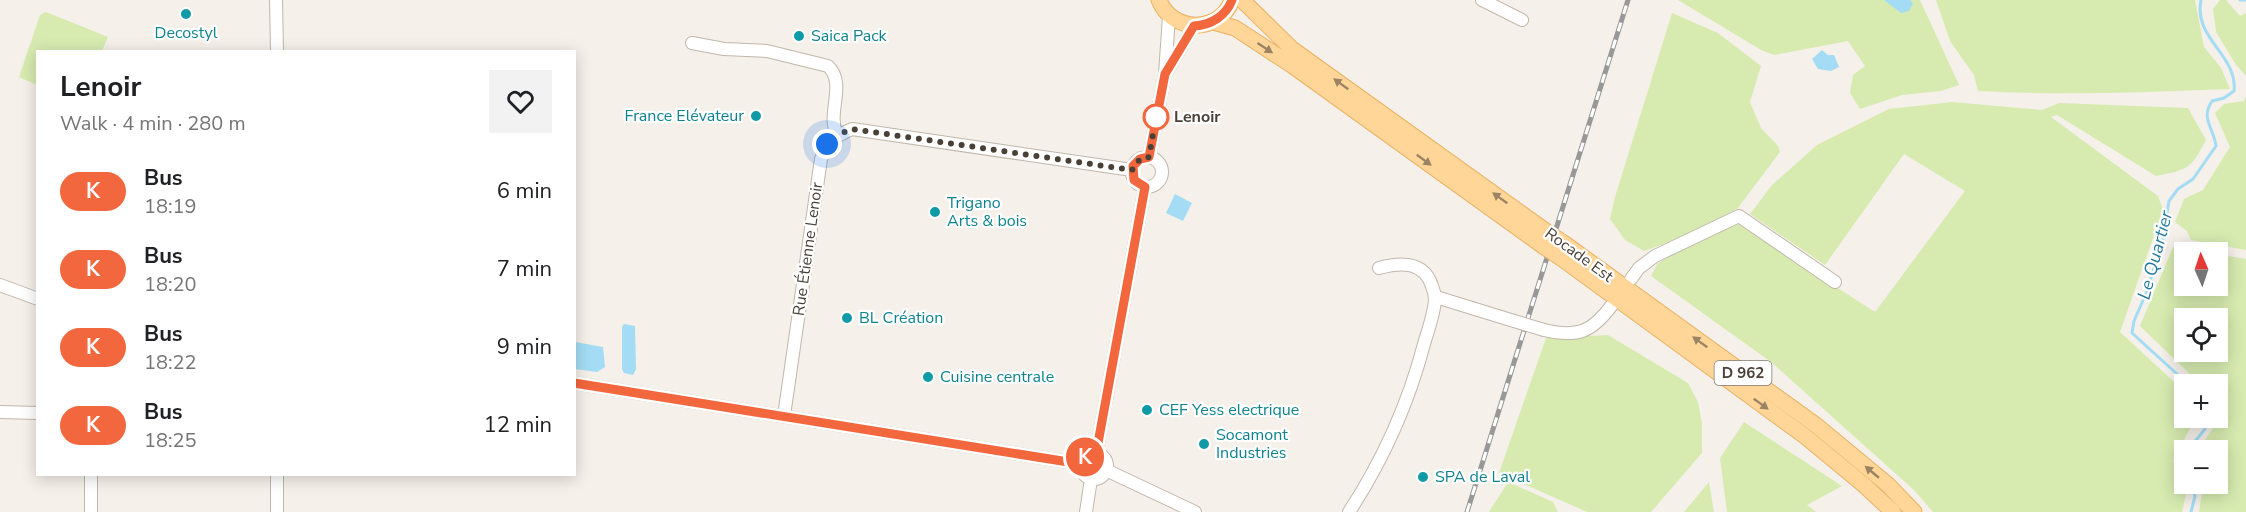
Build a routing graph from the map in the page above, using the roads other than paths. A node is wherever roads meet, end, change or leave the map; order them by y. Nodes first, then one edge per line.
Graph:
1 (276, 0) edge
2 (1159, 0) edge
3 (1232, 0) edge
4 (1242, 0) edge
5 (1482, 0) edge
6 (1169, 16) junction
7 (1522, 20) dead end
8 (1213, 22) junction
9 (1194, 26) junction
10 (692, 43) dead end
11 (277, 50) edge
12 (1165, 74) junction
13 (837, 135) junction
14 (1149, 157) junction
15 (1132, 170) junction
16 (1145, 187) junction
17 (1545, 239) junction
18 (1563, 251) junction
19 (1379, 268) dead end
20 (1631, 279) dead end
21 (1835, 282) dead end
22 (0, 285) edge
23 (1436, 297) junction
24 (36, 299) edge
25 (1612, 305) dead end
26 (576, 383) edge
27 (0, 412) edge
28 (36, 413) edge
29 (784, 416) junction
30 (1096, 454) junction
31 (1081, 464) junction
32 (1106, 470) junction
33 (91, 476) edge
34 (277, 476) edge
35 (1091, 479) junction
36 (91, 512) edge
37 (277, 512) edge
38 (1086, 512) edge
39 (1196, 512) edge
40 (1349, 512) edge
41 (1893, 512) edge
42 (1914, 512) edge

1 - 11 street
2 - 6 main road
3 - 8 main road
17 -> 4 main road, Rocade Est / D 962
5 - 7 street
6 - 9 main road
6 - 12 street
8 - 9 main road
8 -> 17 main road, D 962
9 - 12 street
10 - 13 street
12 - 14 street
13 - 15 street
13 - 29 street, Rue Étienne Lenoir
14 - 15 street
14 - 16 street
15 - 16 street
16 - 30 street
17 - 18 main road, Rocade Est / D 962, bridge
18 -> 41 main road, Rocade Est / D 962
42 -> 18 main road, Rocade Est / D 962
19 - 23 street
20 - 21 street
22 - 24 street
23 - 25 street, bridge
23 - 40 street
26 - 29 street
27 - 28 street
29 - 31 street
30 - 31 street
30 - 32 street
31 - 35 street
32 - 35 street
32 - 39 street
33 - 36 street
34 - 37 street
35 - 38 street

